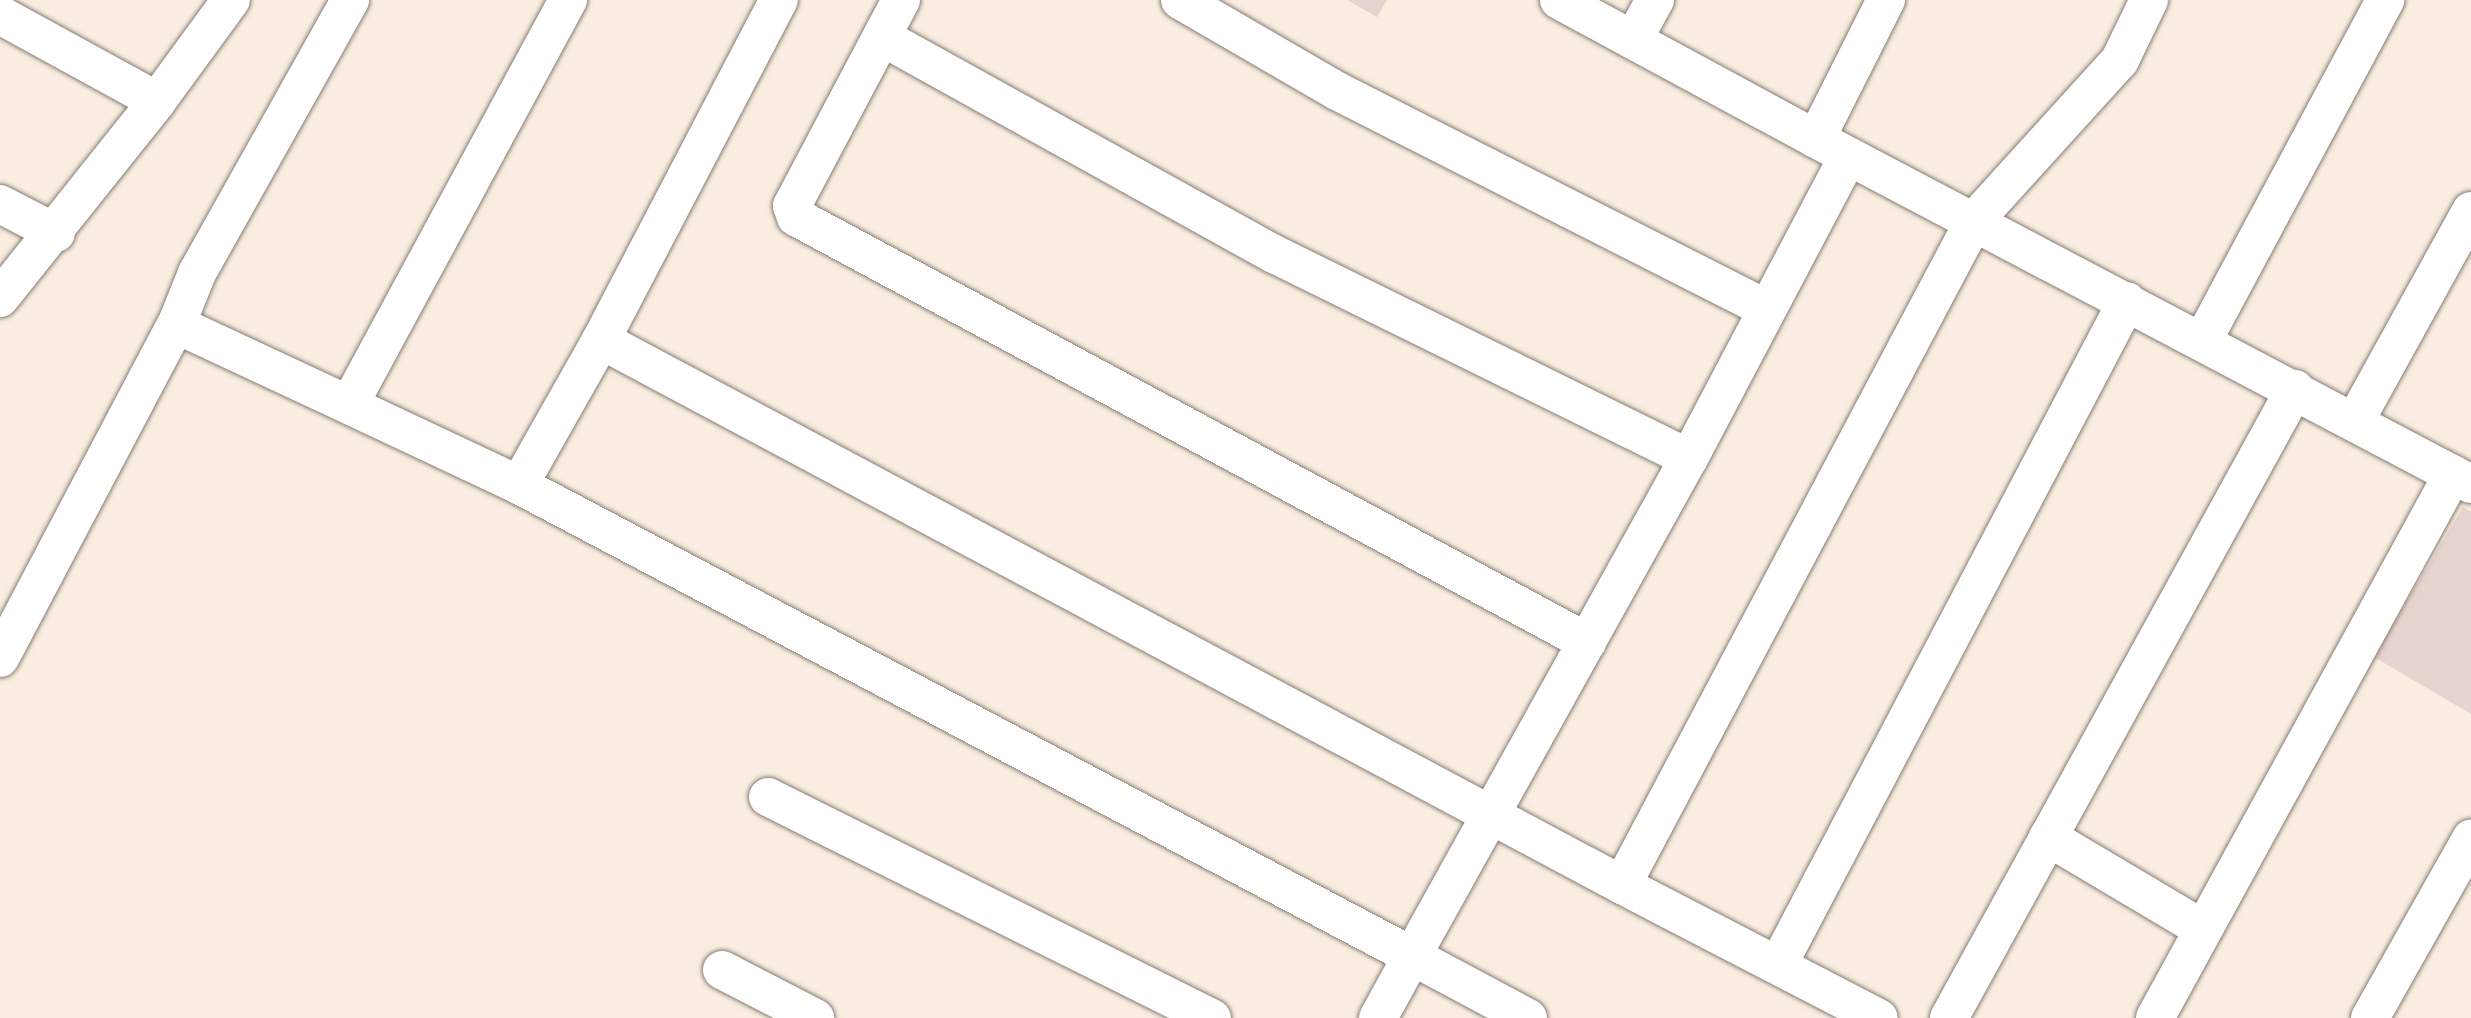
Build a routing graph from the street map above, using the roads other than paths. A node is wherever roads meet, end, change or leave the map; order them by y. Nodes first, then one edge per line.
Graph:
1 (231, 0) edge
2 (350, 0) edge
3 (568, 0) edge
4 (779, 0) edge
5 (901, 0) edge
6 (1180, 0) edge
7 (1559, 0) edge
8 (1655, 0) edge
9 (1886, 0) edge
10 (2149, 0) edge
11 (2385, 0) edge
12 (18, 14) edge
13 (882, 37) junction
14 (1633, 40) junction
15 (157, 101) junction
16 (1832, 147) junction
17 (0, 204) edge
18 (2471, 211) edge
19 (1974, 221) junction
20 (56, 233) junction
21 (0, 299) edge
22 (2127, 301) junction
23 (1766, 309) junction
24 (178, 318) junction
25 (601, 340) junction
26 (2203, 340) junction
27 (2295, 388) junction
28 (349, 405) junction
29 (2356, 421) junction
30 (1689, 458) junction
31 (2462, 479) edge
32 (519, 485) junction
33 (1587, 642) junction
34 (0, 658) edge
35 (768, 797) dead end
36 (1491, 814) junction
37 (2048, 837) junction
38 (2471, 839) edge
39 (1622, 885) junction
40 (2201, 928) junction
41 (1412, 956) junction
42 (1778, 965) junction
43 (722, 970) dead end
44 (815, 1018) edge
45 (1212, 1018) edge
46 (1378, 1018) edge
47 (1528, 1018) edge
48 (1880, 1018) edge
49 (1949, 1018) edge
50 (2155, 1018) edge
51 (2370, 1018) edge

1 - 15 street
2 - 24 street
3 - 28 street
4 - 25 street
5 - 13 street
6 - 23 street
7 - 14 street
8 - 14 street
9 - 16 street
10 - 19 street
11 - 26 street
12 - 15 street
13 - 30 street
13 - 33 street
14 - 16 street
15 - 20 street
16 - 19 street
16 - 23 street
17 - 20 street
18 - 29 street
19 - 22 street
19 - 39 street
20 - 21 street
22 - 26 street
22 - 42 street
23 - 30 street
24 - 28 street
24 - 34 street
25 - 32 street
25 - 36 street
26 - 27 street
27 - 29 street
27 - 37 street
28 - 32 street
29 - 31 street
30 - 33 street
31 - 40 street
32 - 41 street
33 - 36 street
35 - 45 street
36 - 39 street
36 - 41 street
37 - 40 street
37 - 49 street
38 - 51 street
39 - 42 street
40 - 50 street
41 - 46 street
41 - 47 street
42 - 48 street
43 - 44 street

